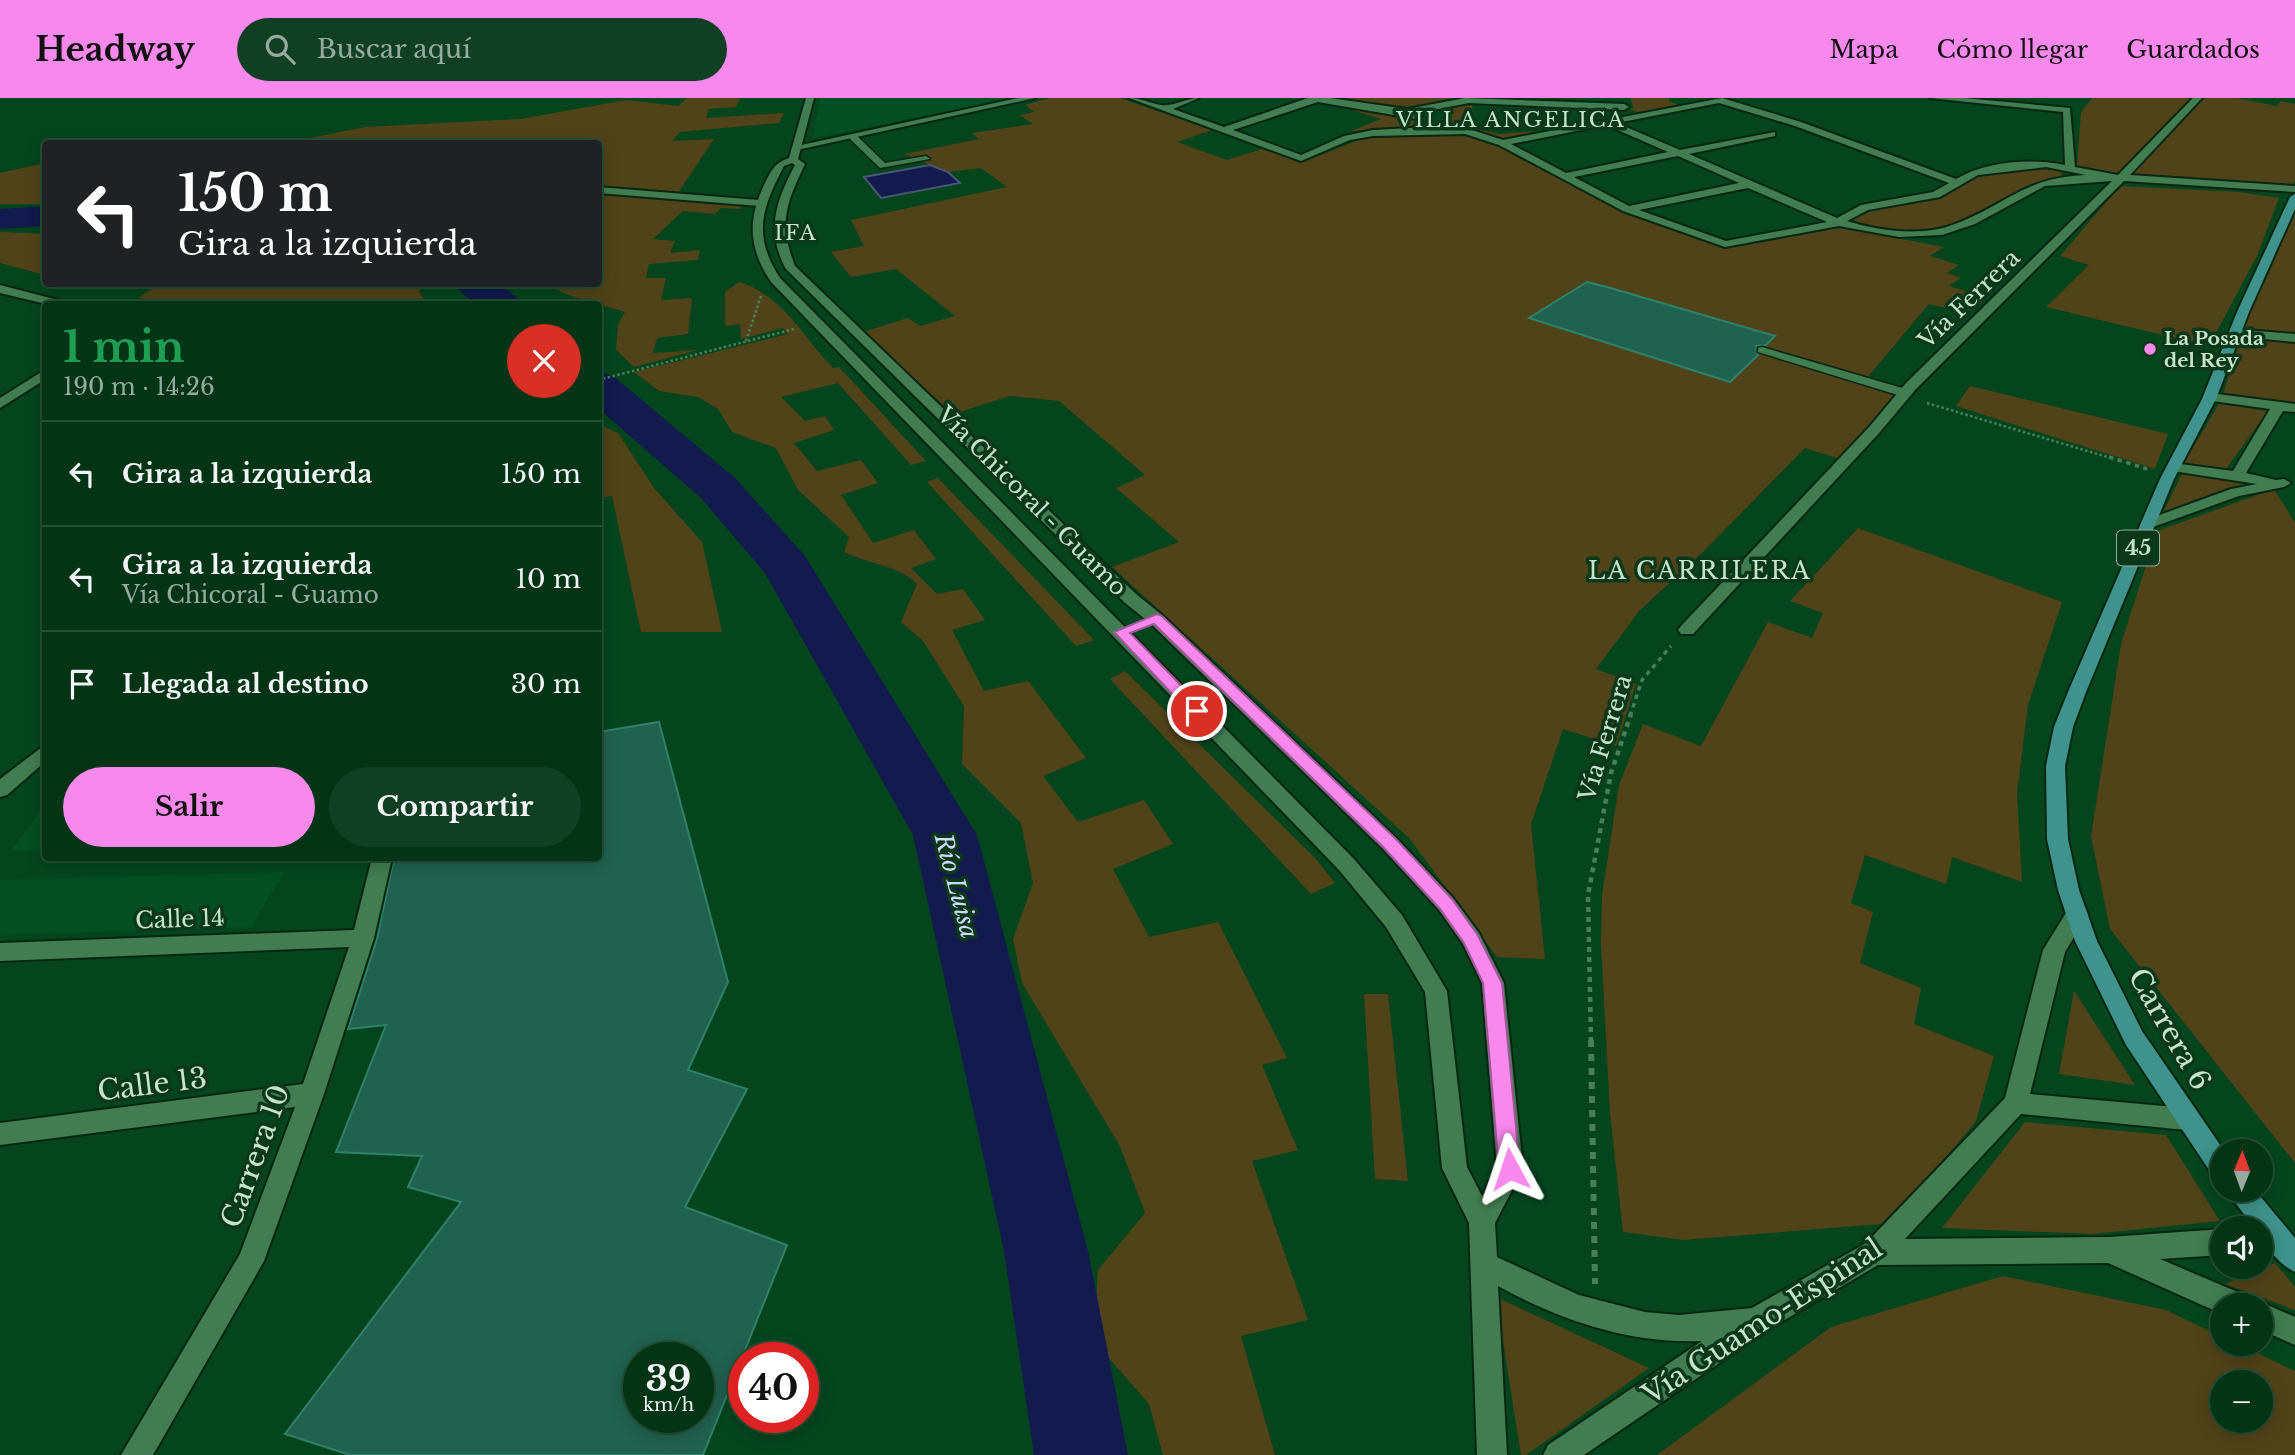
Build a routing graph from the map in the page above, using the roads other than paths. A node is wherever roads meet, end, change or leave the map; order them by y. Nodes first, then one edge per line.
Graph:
1 (810, 98) edge
2 (1031, 98) edge
3 (1133, 98) edge
4 (1195, 98) edge
5 (1934, 98) edge
6 (2198, 98) edge
7 (1315, 99) edge
8 (1624, 107) dead end
9 (1164, 109) junction
10 (1406, 112) junction
11 (1607, 122) junction
12 (1447, 129) junction
13 (1225, 130) junction
14 (1772, 134) dead end
15 (853, 137) junction
16 (1502, 143) junction
17 (797, 148) junction
18 (1679, 153) junction
19 (926, 159) dead end
20 (793, 160) junction
21 (2070, 167) junction
22 (1565, 176) junction
23 (2116, 178) junction
24 (1958, 183) junction
25 (1751, 184) junction
26 (2295, 189) edge
27 (602, 190) edge
28 (2295, 197) edge
29 (758, 206) junction
30 (779, 208) junction
31 (1627, 209) junction
32 (1834, 224) junction
33 (0, 289) edge
34 (814, 289) junction
35 (791, 294) junction
36 (46, 301) edge
37 (2234, 332) junction
38 (2295, 338) edge
39 (1762, 350) dead end
40 (878, 351) junction
41 (853, 357) junction
42 (42, 376) edge
43 (1905, 393) junction
44 (2210, 397) junction
45 (0, 404) edge
46 (2279, 406) junction
47 (2295, 408) edge
48 (980, 449) junction
49 (951, 458) junction
50 (2171, 471) junction
51 (2236, 476) junction
52 (2289, 484) edge
53 (2148, 524) junction
54 (1157, 619) junction
55 (1687, 630) road end
56 (1121, 632) junction
57 (42, 753) edge
58 (0, 790) edge
59 (381, 861) edge
60 (2077, 914) junction
61 (363, 938) junction
62 (0, 952) edge
63 (312, 1094) junction
64 (2016, 1103) junction
65 (2186, 1119) junction
66 (0, 1134) edge
67 (2210, 1152) edge
68 (1482, 1222) junction
69 (2273, 1242) edge
70 (2210, 1243) edge
71 (2109, 1250) junction
72 (1875, 1252) junction
73 (2295, 1259) edge
74 (1482, 1263) junction
75 (2210, 1295) edge
76 (1761, 1318) junction
77 (2273, 1321) edge
78 (2295, 1331) edge
79 (136, 1455) edge
80 (1492, 1455) edge
81 (1558, 1455) edge

1 - 17 street, Vía Chicoral - Guamo
2 - 15 street
3 - 9 street
4 - 9 street
5 - 21 street
6 - 23 street, Vía Ferrera
7 - 10 street
7 - 13 street
8 - 10 street
9 - 13 street
10 - 12 street
11 - 16 street
11 - 18 street
11 - 24 street
12 - 13 street
12 - 16 street
14 - 18 street
15 - 17 street
15 - 19 lane
16 - 22 street
17 - 20 street, Vía Chicoral - Guamo
18 - 22 street
18 - 25 street
20 - 29 street, Vía Chicoral - Guamo
20 - 30 street, Vía Chicoral - Guamo
21 - 23 street
21 - 24 street
22 - 31 street
23 - 26 street
23 - 32 street
23 - 43 street, Vía Ferrera
24 - 32 street
25 - 31 street
25 - 32 street
27 - 29 street
28 - 37 main road, 45
29 - 30 street
29 - 35 street, Vía Chicoral - Guamo
30 - 34 street, Vía Chicoral - Guamo
31 - 32 street
33 - 36 street
34 - 35 street
34 - 40 street, Vía Chicoral - Guamo
35 - 41 street, Vía Chicoral - Guamo
37 - 38 street
37 - 44 main road, 45
39 - 43 lane
40 - 41 street
40 - 48 street, Vía Chicoral - Guamo
41 - 49 street, Vía Chicoral - Guamo
42 - 45 street
43 - 55 street, Vía Ferrera
44 - 46 street
44 - 50 main road, 45
46 - 47 street
46 - 51 street
48 - 49 street
48 - 54 street, Vía Chicoral - Guamo
49 - 56 street, Vía Chicoral - Guamo
50 - 51 street
50 - 53 main road, 45
51 - 52 street
52 - 53 street
53 - 60 main road, 45
54 - 56 street
54 - 68 street, Vía Chicoral - Guamo
56 - 68 street, Vía Chicoral - Guamo
57 - 58 street
59 - 61 street, Carrera 10
60 - 64 street, Vía Guamo-Espinal
60 - 65 main road, Carrera 6 / 45
61 - 62 street, Calle 14
61 - 63 street, Carrera 10
63 - 66 street, Calle 13
63 - 79 street, Carrera 10
64 - 65 street
64 - 72 street, Vía Guamo-Espinal
65 - 67 main road, Carrera 6 / 45
68 - 74 street, Vía Chicoral - Guamo
69 - 73 main road
70 - 71 street
71 - 72 street
71 - 75 street
72 - 76 street, Vía Guamo-Espinal
74 - 76 street
74 - 80 street, Vía Chicoral - Guamo
76 - 81 street, Vía Guamo-Espinal
77 - 78 street

